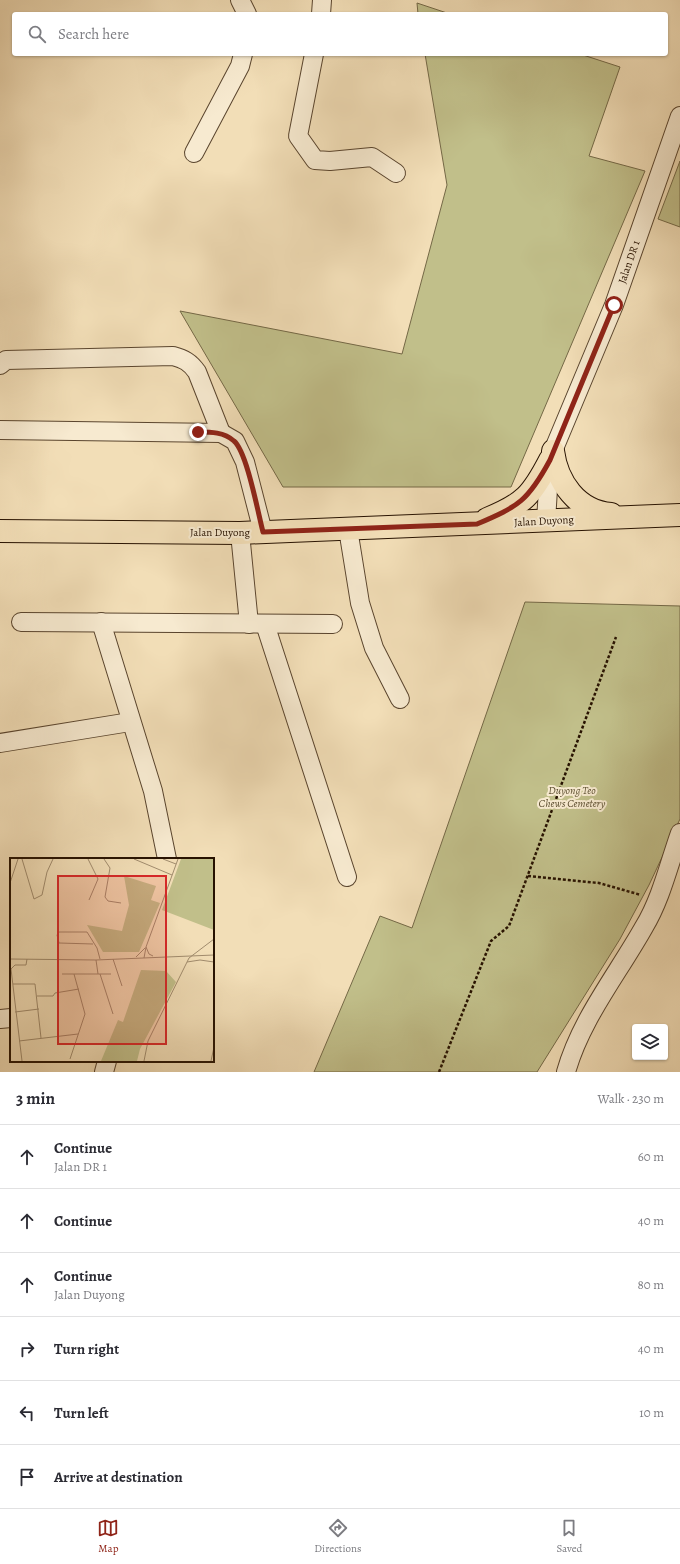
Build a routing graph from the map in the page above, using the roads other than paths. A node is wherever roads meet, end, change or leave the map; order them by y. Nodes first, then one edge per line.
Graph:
1 (240, 0) edge
2 (322, 0) edge
3 (246, 12) edge
4 (321, 12) edge
5 (242, 56) edge
6 (314, 56) edge
7 (680, 116) edge
8 (194, 153) dead end
9 (396, 172) dead end
10 (0, 365) edge
11 (0, 430) edge
12 (221, 433) junction
13 (552, 456) junction
14 (680, 515) edge
15 (635, 516) junction
16 (546, 521) junction
17 (477, 524) junction
18 (348, 529) junction
19 (0, 531) edge
20 (263, 532) junction
21 (240, 533) junction
22 (21, 622) dead end
23 (101, 622) junction
24 (257, 624) junction
25 (333, 624) dead end
26 (400, 699) dead end
27 (130, 722) junction
28 (0, 743) edge
29 (680, 833) edge
30 (167, 858) edge
31 (347, 877) dead end
32 (10, 1018) edge
33 (0, 1019) edge
34 (107, 1062) edge
35 (104, 1072) edge
36 (566, 1072) edge

1 - 3 street
2 - 4 street
5 - 8 street
6 - 9 street
7 - 13 street, Jalan DR 1
10 - 12 street
11 - 12 street
12 - 20 street
13 - 15 main road
13 - 16 street, Jalan DR 1
13 - 17 main road
14 - 15 main road, Jalan Duyong
15 - 16 main road, Jalan Duyong
16 - 17 main road, Jalan Duyong
17 - 18 main road, Jalan Duyong
18 - 20 main road, Jalan Duyong
18 - 26 street
19 - 21 main road, Jalan Duyong
20 - 21 main road, Jalan Duyong
21 - 24 street
22 - 23 street
23 - 24 street
23 - 27 street
24 - 25 street
24 - 31 street
27 - 28 street
27 - 30 street
29 - 36 street
32 - 33 street
34 - 35 street

